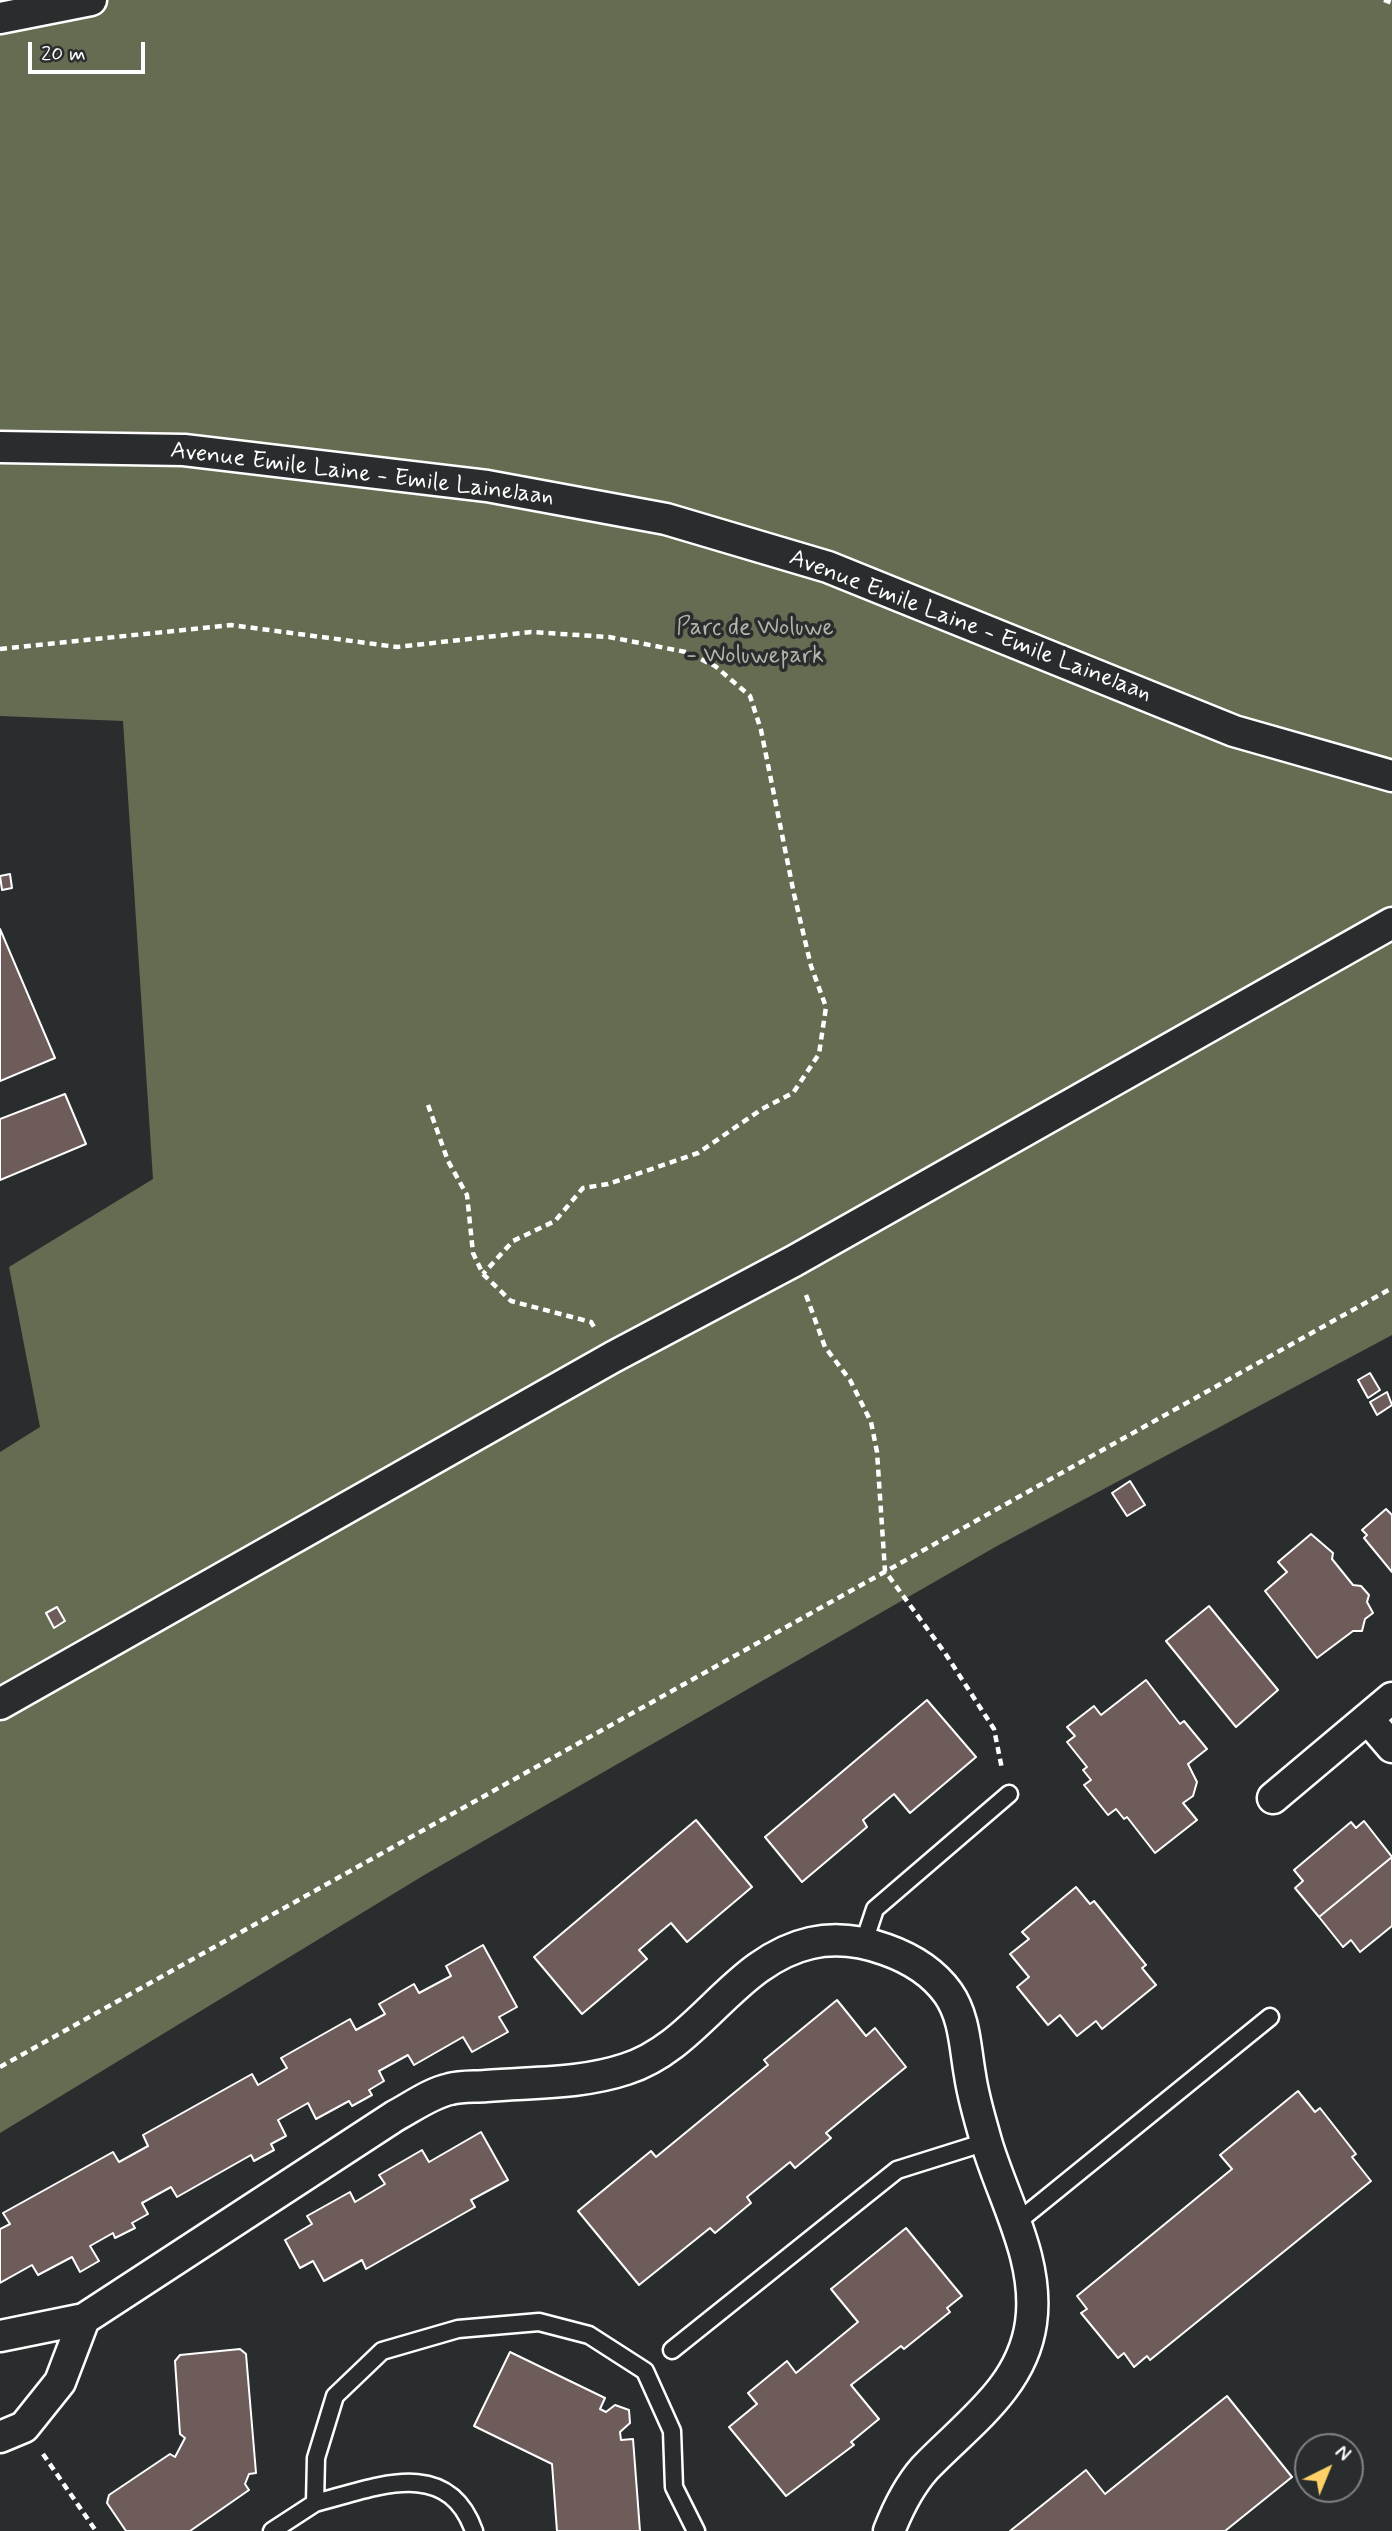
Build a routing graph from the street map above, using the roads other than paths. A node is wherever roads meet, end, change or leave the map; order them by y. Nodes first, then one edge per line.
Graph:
1 (91, 0) edge
2 (0, 18) edge
3 (0, 447) edge
4 (1392, 776) edge
5 (1392, 923) edge
6 (1392, 1698) edge
7 (0, 1704) edge
8 (1368, 1718) junction
9 (1392, 1747) edge
10 (1009, 1794) road end
11 (1273, 1798) dead end
12 (864, 1942) junction
13 (1270, 2017) dead end
14 (986, 2142) junction
15 (1016, 2223) junction
16 (84, 2319) junction
17 (0, 2336) edge
18 (672, 2350) dead end
19 (12, 2432) edge
20 (315, 2503) junction
21 (272, 2531) edge
22 (474, 2531) edge
23 (696, 2531) edge
24 (889, 2531) edge

1 - 2 street
3 - 4 street, Avenue Emile Laine - Emile Lainelaan
5 - 7 street
6 - 8 street
8 - 9 street
8 - 11 street
10 - 12 lane
12 - 14 street
12 - 16 street
13 - 15 lane
14 - 15 street
14 - 18 lane
15 - 24 street
16 - 17 street
16 - 19 street
20 - 21 lane
20 - 22 lane
20 - 23 lane

